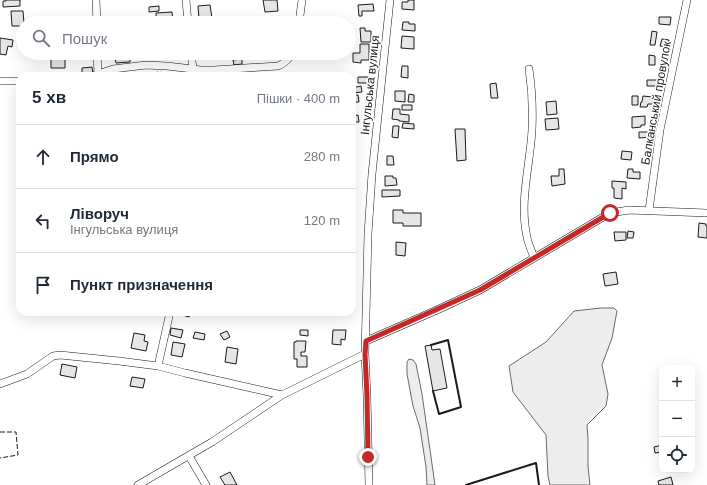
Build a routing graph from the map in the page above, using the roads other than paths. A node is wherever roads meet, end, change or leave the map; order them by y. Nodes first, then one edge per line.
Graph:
1 (96, 0) edge
2 (186, 0) edge
3 (302, 0) edge
4 (390, 0) edge
5 (687, 0) edge
6 (97, 16) edge
7 (187, 16) edge
8 (300, 16) edge
9 (96, 60) edge
10 (192, 60) edge
11 (288, 60) edge
12 (193, 69) junction
13 (529, 69) dead end
14 (95, 72) edge
15 (106, 72) edge
16 (209, 72) edge
17 (223, 72) edge
18 (0, 81) edge
19 (16, 81) edge
20 (649, 210) junction
21 (707, 213) edge
22 (534, 258) junction
23 (169, 316) edge
24 (366, 341) junction
25 (365, 354) junction
26 (158, 366) junction
27 (0, 384) edge
28 (282, 395) junction
29 (189, 456) junction
30 (138, 485) edge
31 (206, 485) edge
32 (369, 485) edge

1 - 6 street
2 - 7 street
3 - 8 street
4 - 24 street, Інгульська вулиця
5 - 20 street, Балканський провулок
9 - 14 street
10 - 12 street
11 - 17 street
12 - 15 street
12 - 16 street
13 - 22 street
18 - 19 street
20 - 21 street
20 - 22 street
22 - 24 street
23 - 26 street
24 - 25 street, Інгульська вулиця
25 - 28 street
25 - 32 street, Інгульська вулиця
26 - 27 street
26 - 28 street
28 - 29 street
29 - 30 street
29 - 31 street

